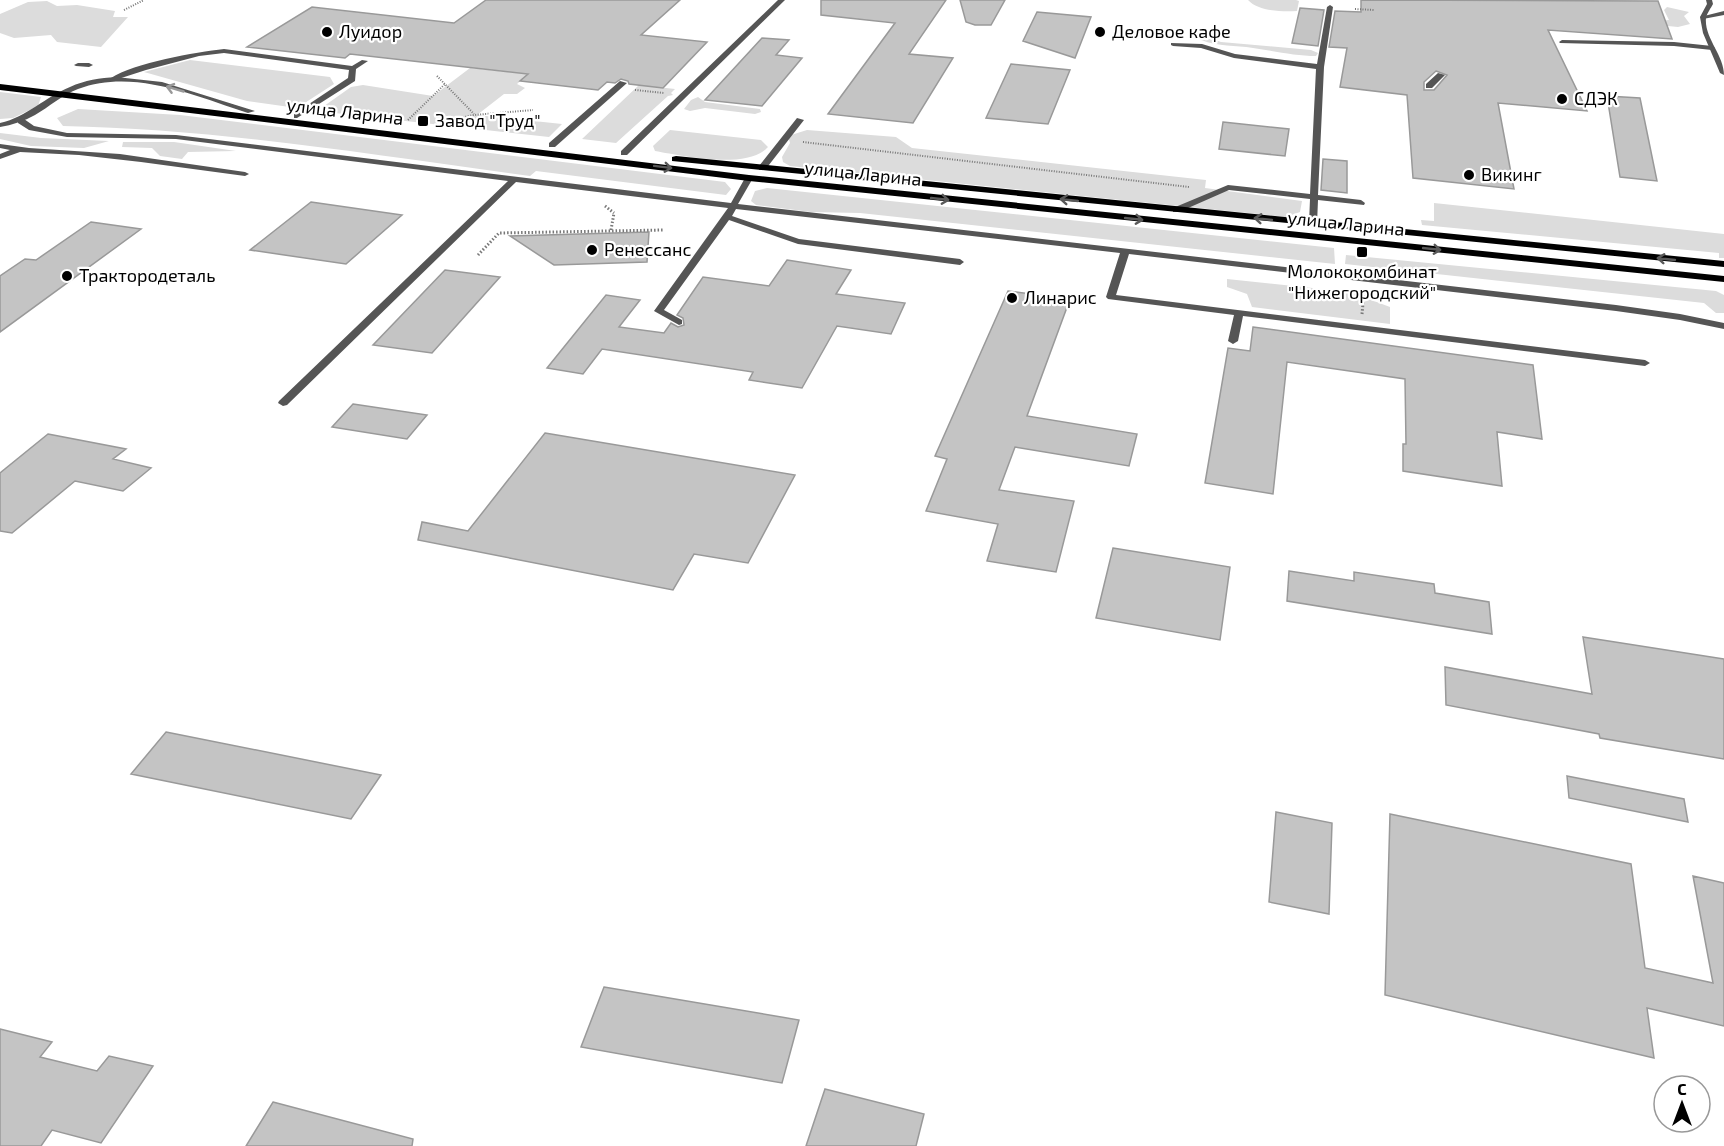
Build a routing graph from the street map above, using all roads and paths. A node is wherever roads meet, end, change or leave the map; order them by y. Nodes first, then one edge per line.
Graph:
1 (144, 0) edge
2 (782, 0) edge
3 (1709, 0) edge
4 (1330, 7) dead end
5 (1354, 9) dead end
6 (124, 10) dead end
7 (1374, 10) dead end
8 (1724, 14) edge
9 (1702, 17) junction
10 (1562, 42) dead end
11 (1173, 44) dead end
12 (1712, 48) junction
13 (364, 61) dead end
14 (78, 65) dead end
15 (89, 65) dead end
16 (1320, 67) junction
17 (353, 68) junction
18 (1724, 73) edge
19 (1441, 75) dead end
20 (437, 76) dead end
21 (115, 78) junction
22 (0, 79) edge
23 (444, 84) junction
24 (620, 86) joint
25 (1429, 86) dead end
26 (0, 87) edge
27 (73, 88) junction
28 (63, 94) junction
29 (682, 95) junction
30 (533, 110) dead end
31 (251, 111) junction
32 (474, 115) junction
33 (297, 116) junction
34 (800, 120) dead end
35 (21, 121) junction
36 (406, 123) dead end
37 (435, 123) dead end
38 (0, 124) edge
39 (784, 140) junction
40 (552, 145) junction
41 (0, 146) edge
42 (17, 150) junction
43 (624, 153) junction
44 (0, 157) edge
45 (762, 168) junction
46 (245, 174) dead end
47 (749, 178) junction
48 (514, 179) junction
49 (1214, 192) junction
50 (1314, 198) junction
51 (1361, 203) dead end
52 (732, 206) junction
53 (1176, 210) junction
54 (614, 213) dead end
55 (727, 217) junction
56 (1313, 224) junction
57 (611, 230) junction
58 (663, 230) dead end
59 (1126, 250) junction
60 (478, 255) dead end
61 (960, 262) dead end
62 (1724, 264) edge
63 (1724, 279) edge
64 (1364, 288) dead end
65 (1363, 308) dead end
66 (1239, 312) junction
67 (679, 322) dead end
68 (1724, 326) edge
69 (1233, 341) dead end
70 (1646, 363) dead end
71 (283, 403) dead end

1 - 6 path
2 - 29 street
3 - 9 street
4 - 16 street
5 - 7 path
8 - 9 street
9 - 12 street
10 - 12 street
11 - 16 street
12 - 18 street
13 - 17 street
14 - 15 street
16 - 50 street
17 - 21 street
17 - 33 street
19 - 25 street
20 - 23 path
21 - 27 street
31 -> 21 street
22 - 27 main road, улица Ларина
23 - 32 path
23 - 36 path
24 - 29 path
24 - 40 street
26 - 28 main road, улица Ларина
27 - 28 street
27 - 31 main road, улица Ларина
28 - 35 street
28 -> 47 main road, улица Ларина
29 - 43 street
30 - 32 path
31 - 33 main road, улица Ларина
32 - 37 path
33 - 40 main road, улица Ларина
34 - 39 street
35 - 38 street
35 - 48 street
39 - 45 street
39 - 49 path
40 - 43 main road, улица Ларина
41 - 42 street
42 - 44 street
42 - 46 street
43 - 45 main road, улица Ларина
53 -> 45 main road, улица Ларина
47 - 52 street
47 -> 63 main road, улица Ларина
48 - 52 street
48 - 71 street
49 - 50 street
49 - 53 street
50 - 51 street
50 - 56 street
52 - 55 street
52 - 59 street
56 -> 53 main road, улица Ларина
54 - 57 path
55 - 61 street
55 - 67 street
62 -> 56 main road, улица Ларина
57 - 58 path
57 - 60 path
59 - 66 street
59 - 68 street
64 - 65 path
66 - 69 street
66 - 70 street

